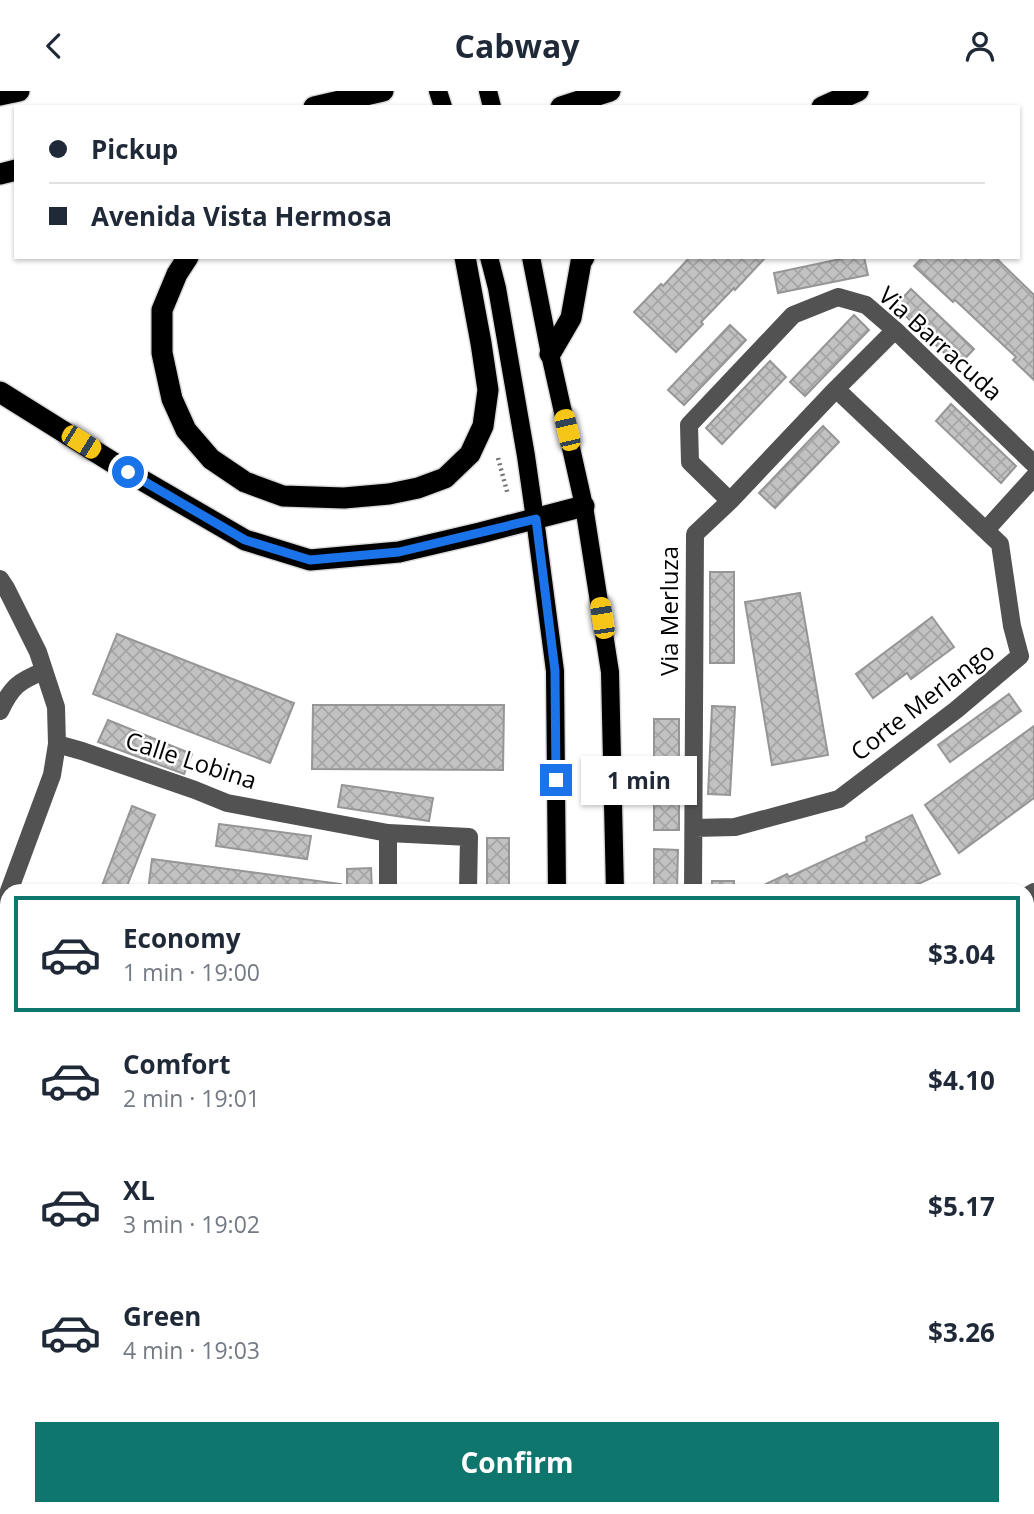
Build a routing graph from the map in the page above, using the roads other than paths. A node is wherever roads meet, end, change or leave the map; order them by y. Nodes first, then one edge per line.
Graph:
1 (19, 91) edge
2 (383, 91) edge
3 (610, 91) edge
4 (858, 91) edge
5 (0, 95) edge
6 (323, 105) edge
7 (567, 105) edge
8 (826, 105) edge
9 (187, 259) edge
10 (465, 259) edge
11 (490, 259) edge
12 (531, 259) edge
13 (583, 259) edge
14 (895, 330) junction
15 (550, 354) junction
16 (836, 389) junction
17 (0, 391) edge
18 (1034, 464) edge
19 (1034, 477) edge
20 (730, 501) junction
21 (584, 506) junction
22 (536, 519) junction
23 (986, 530) junction
24 (0, 579) edge
25 (1027, 659) edge
26 (44, 671) junction
27 (0, 711) edge
28 (57, 744) junction
29 (694, 828) junction
30 (388, 833) junction
31 (11, 884) edge
32 (388, 884) edge
33 (468, 884) edge
34 (557, 884) edge
35 (614, 884) edge
36 (693, 884) edge

1 - 5 highway
2 - 6 highway
3 - 7 highway
4 - 8 highway
9 - 10 highway
11 - 22 main road
12 - 15 main road
13 - 15 highway
14 - 16 street
14 - 18 street, Via Barracuda
14 - 20 street, Via Barracuda
15 - 21 main road
16 - 20 street, Via Merluza
16 - 23 street, Corte Merlango
17 - 22 highway
19 - 23 street
20 - 29 street, Via Merluza
21 - 22 highway
21 - 35 main road
22 - 34 main road
23 - 25 street, Corte Merlango
24 - 26 street
25 - 29 street, Corte Merlango
26 - 27 street
26 - 28 street
28 - 30 street, Calle Lobina
28 - 31 street
29 - 36 street, Via Merluza
30 - 32 street
30 - 33 street, Calle Lobina

